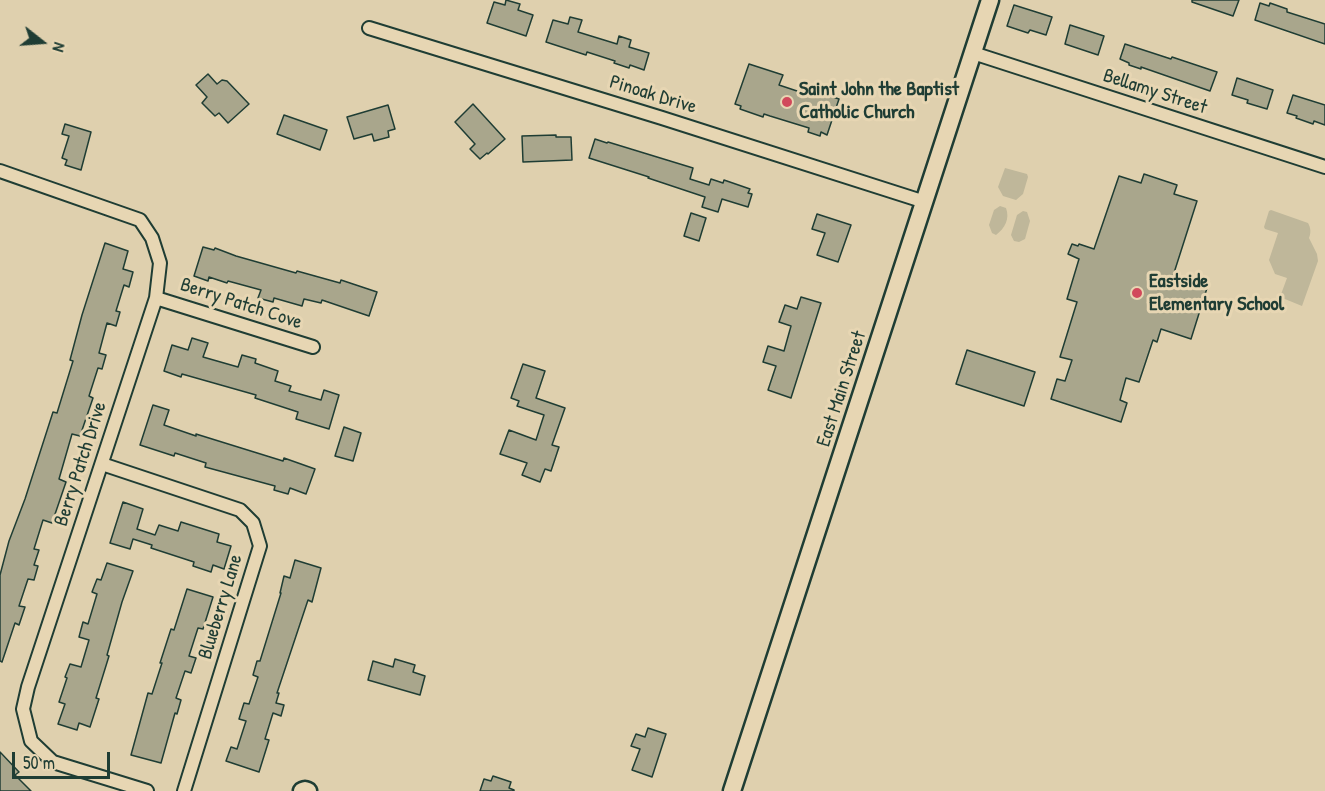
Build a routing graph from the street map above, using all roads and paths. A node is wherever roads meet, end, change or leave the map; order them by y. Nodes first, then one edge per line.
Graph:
1 (990, 0) edge
2 (369, 28) dead end
3 (973, 53) junction
4 (1325, 167) edge
5 (0, 171) edge
6 (925, 202) junction
7 (156, 298) junction
8 (313, 347) dead end
9 (102, 464) junction
10 (147, 791) edge
11 (183, 791) edge
12 (302, 791) edge
13 (308, 791) edge
14 (732, 791) edge

1 - 3 street, East Main Street
2 - 6 street, Pinoak Drive
3 - 4 street, Bellamy Street
3 - 6 street, East Main Street
5 - 7 street, Berry Patch Drive
6 - 14 street, East Main Street
7 - 8 street, Berry Patch Cove
7 - 9 street, Berry Patch Drive
9 - 10 street, Berry Patch Drive
9 - 11 street, Blueberry Lane
12 - 13 street

